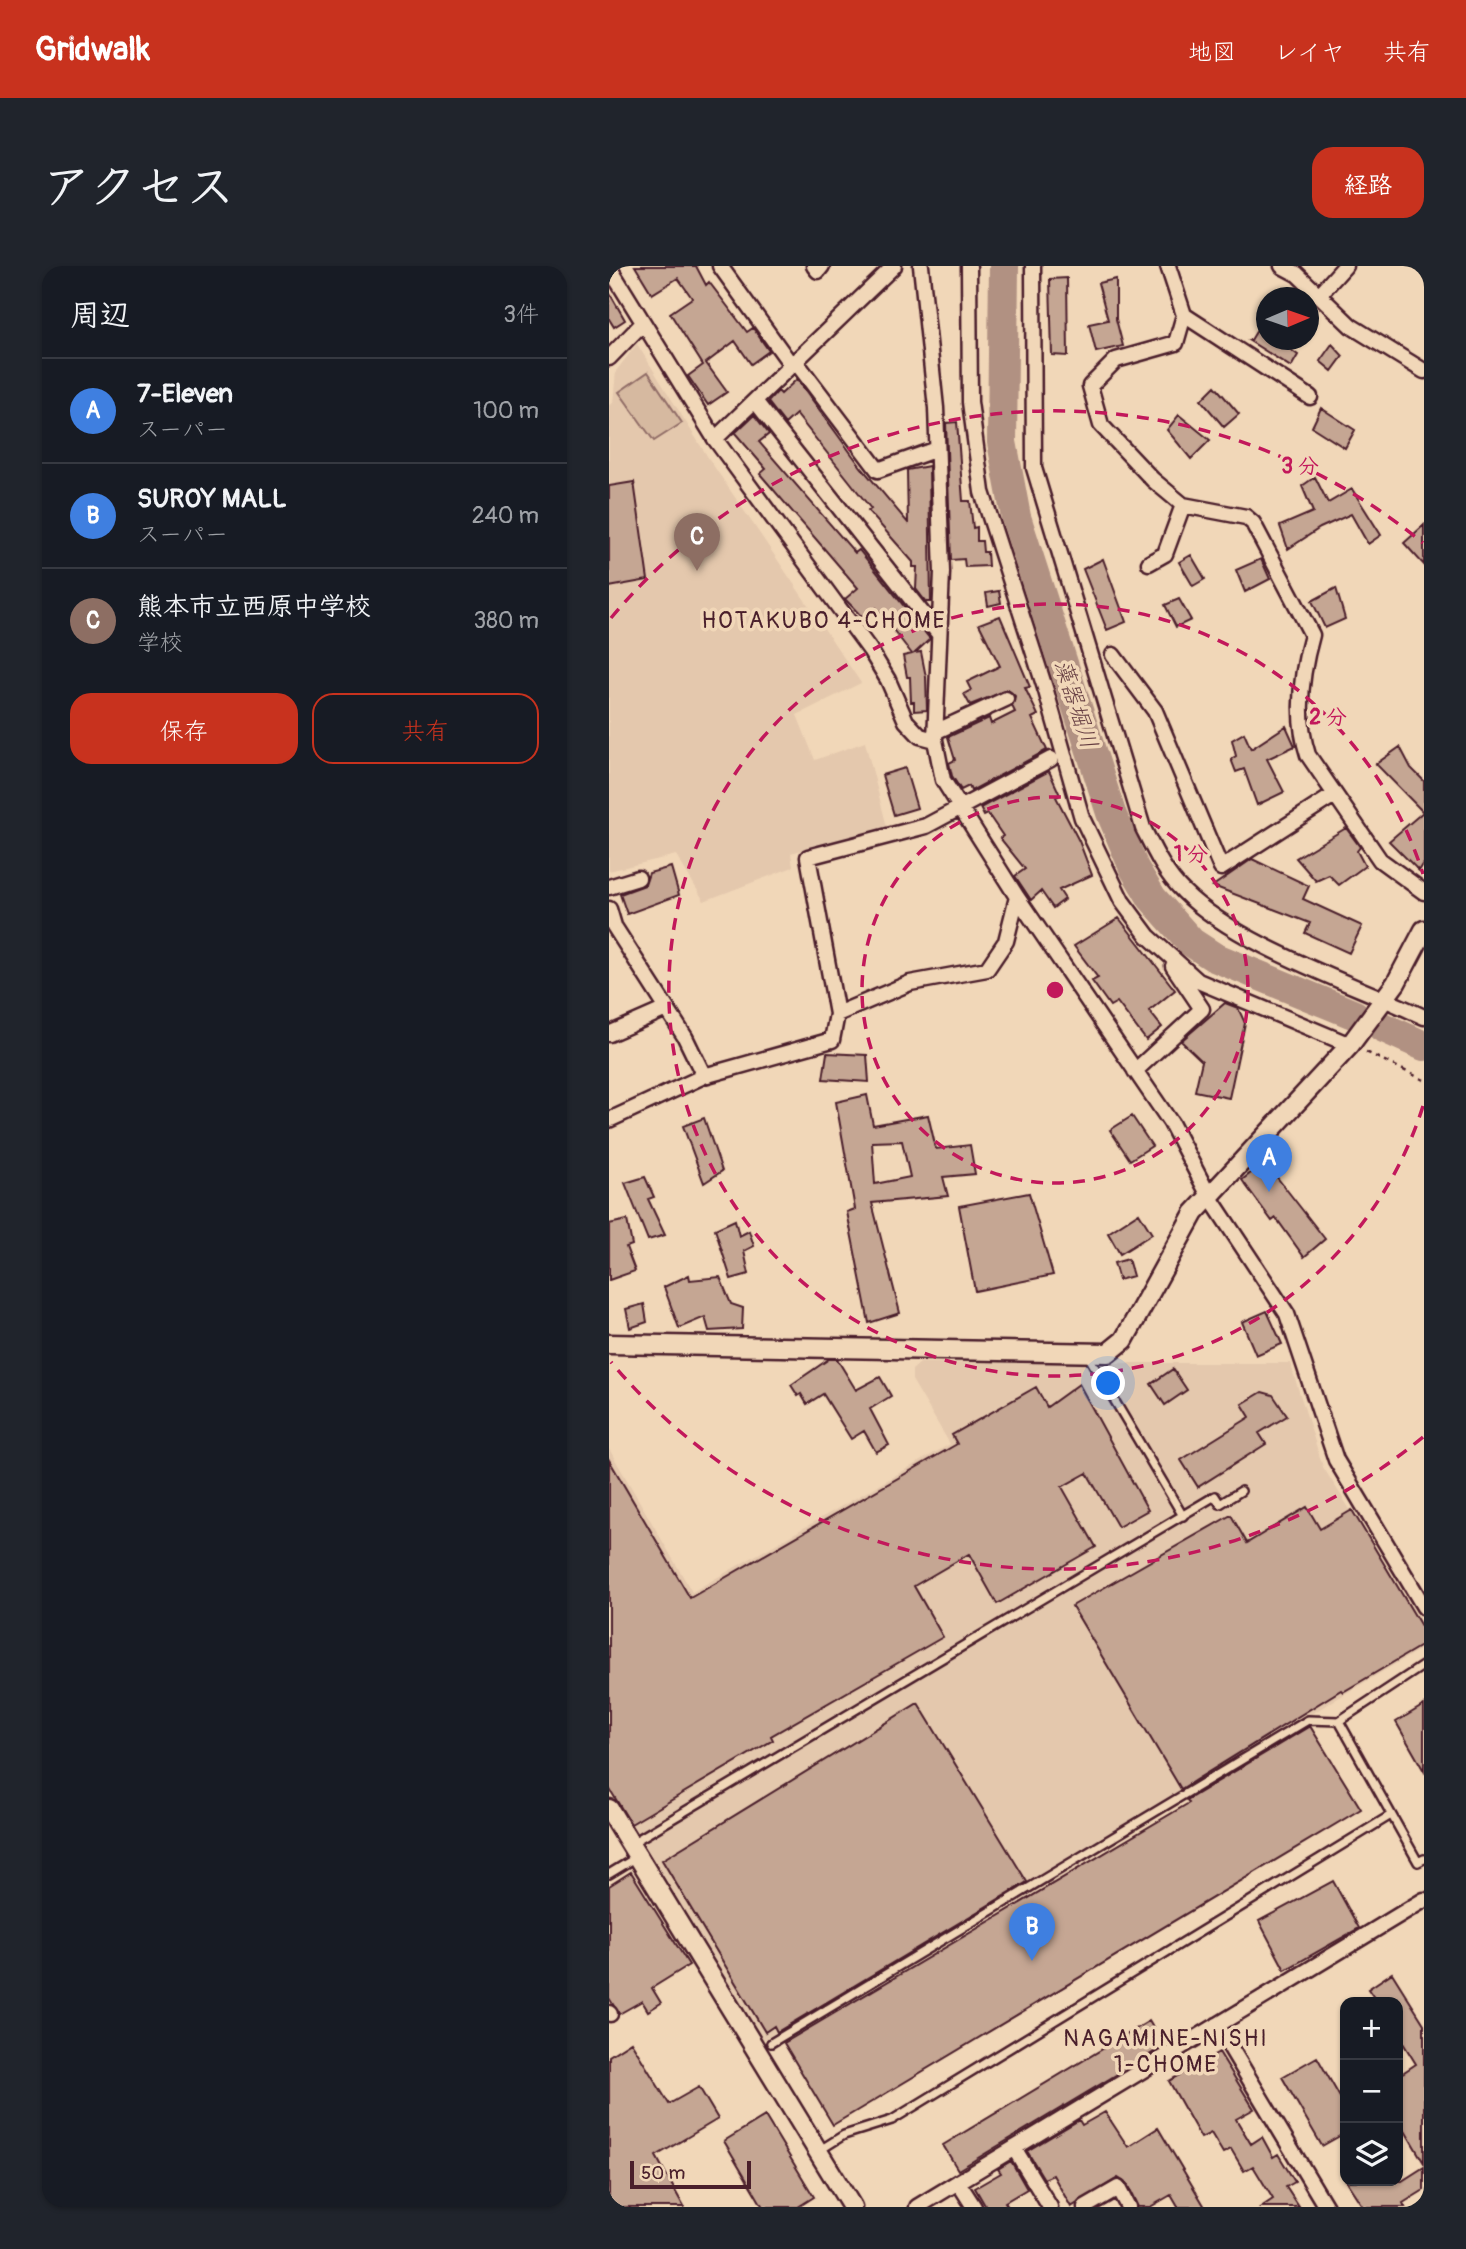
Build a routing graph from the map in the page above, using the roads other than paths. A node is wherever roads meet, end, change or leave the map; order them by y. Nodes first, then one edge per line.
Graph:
1 (720, 266) edge
2 (814, 266) edge
3 (823, 266) edge
4 (894, 266) edge
5 (921, 266) edge
6 (969, 266) edge
7 (1033, 266) edge
8 (1168, 266) edge
9 (1282, 266) edge
10 (1345, 266) edge
11 (609, 267) edge
12 (1311, 287) edge
13 (1319, 295) joint
14 (1184, 315) junction
15 (642, 324) junction
16 (609, 358) edge
17 (794, 364) junction
18 (1424, 371) edge
19 (1310, 397) dead end
20 (755, 401) junction
21 (715, 439) junction
22 (937, 449) junction
23 (1184, 505) junction
24 (1149, 563) dead end
25 (938, 633) junction
26 (1113, 655) dead end
27 (1006, 699) dead end
28 (935, 736) junction
29 (1051, 759) dead end
30 (1334, 795) junction
31 (961, 806) junction
32 (638, 878) dead end
33 (609, 887) edge
34 (1424, 892) edge
35 (1017, 897) junction
36 (609, 909) edge
37 (612, 926) edge
38 (1424, 930) edge
39 (1160, 947) junction
40 (1385, 999) junction
41 (666, 1009) junction
42 (837, 1014) junction
43 (1424, 1017) edge
44 (609, 1034) edge
45 (1350, 1045) junction
46 (1135, 1071) junction
47 (704, 1076) junction
48 (609, 1120) edge
49 (1209, 1196) junction
50 (609, 1343) edge
51 (1087, 1354) junction
52 (1241, 1491) dead end
53 (1183, 1516) junction
54 (1424, 1607) edge
55 (1424, 1665) edge
56 (1339, 1721) junction
57 (609, 1809) edge
58 (1391, 1815) junction
59 (634, 1851) junction
60 (1424, 1858) edge
61 (609, 1874) edge
62 (1424, 1900) edge
63 (1217, 2025) junction
64 (771, 2043) dead end
65 (1014, 2148) junction
66 (818, 2151) junction
67 (958, 2182) junction
68 (852, 2207) edge
69 (917, 2207) edge
70 (974, 2207) edge
71 (1050, 2207) edge
72 (1085, 2207) edge
73 (1128, 2207) edge
74 (1326, 2207) edge

1 - 17 street
2 - 3 street
4 - 17 street
5 - 22 street
6 - 39 street
7 - 40 street
8 - 14 street
9 - 12 street
10 - 13 street
11 - 15 street
13 - 18 street
14 - 19 street
14 - 23 street
15 - 16 street
15 - 21 street
17 - 20 street
17 - 22 street
20 - 21 street
20 - 25 street
21 - 28 street
22 - 25 street
23 - 24 street
23 - 30 street
25 - 28 street
26 - 30 street
27 - 28 street
28 - 31 street
29 - 31 street
30 - 34 street
31 - 35 street
31 - 42 street
32 - 33 street
35 - 42 street
35 - 46 street
36 - 37 street
37 - 41 street
38 - 40 street
39 - 45 street
39 - 46 street
40 - 43 street
40 - 45 street
41 - 44 street
41 - 47 street
42 - 47 street
45 - 49 street
46 - 49 street
47 - 48 street
49 - 51 street
49 - 54 street
50 - 51 street
51 - 53 lane
52 - 53 lane
53 - 59 lane
55 - 56 lane
56 - 58 lane
56 - 64 lane
57 - 59 street
58 - 60 lane
58 - 66 lane
59 - 61 lane
59 - 66 street
62 - 63 street
63 - 65 street
63 - 74 street
65 - 67 street
65 - 71 street
66 - 68 street
67 - 69 street
67 - 70 street
72 - 73 street

